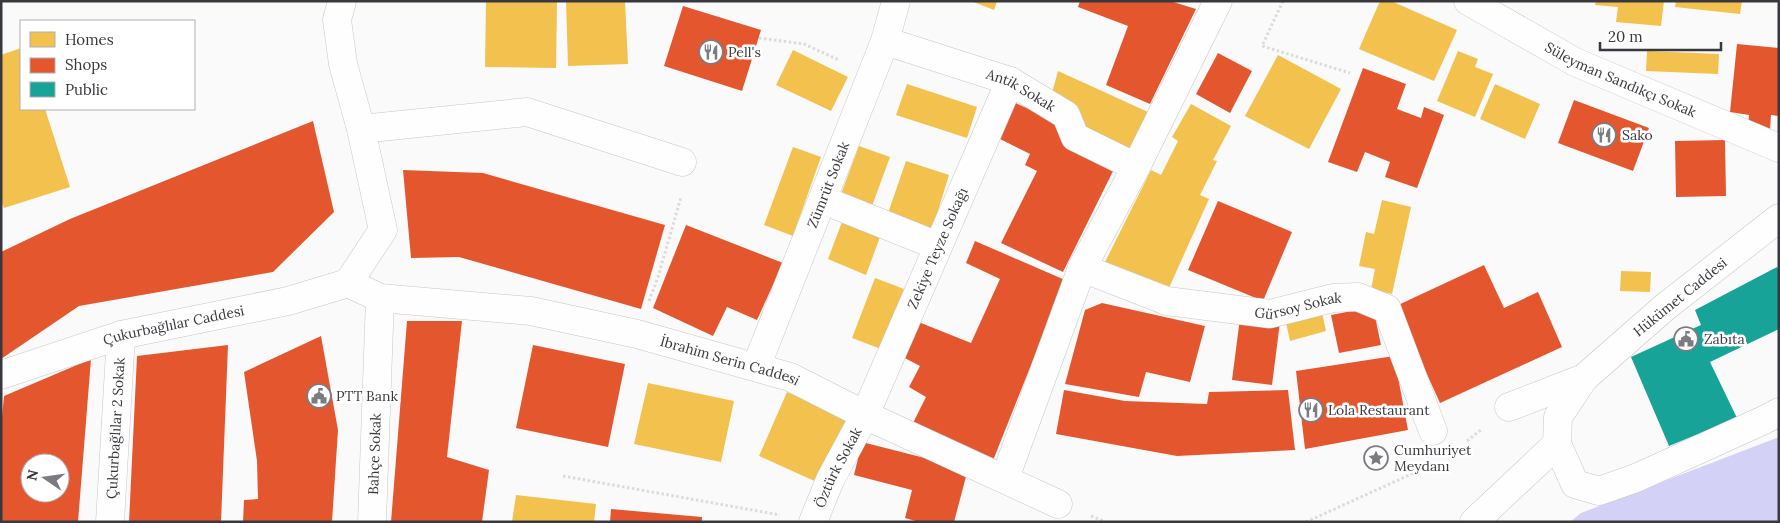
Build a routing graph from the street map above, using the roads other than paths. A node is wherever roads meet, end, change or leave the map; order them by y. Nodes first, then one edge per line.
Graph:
1 (342, 1) edge
2 (896, 1) edge
3 (1468, 1) edge
4 (1212, 3) edge
5 (885, 41) junction
6 (1010, 82) junction
7 (360, 129) junction
8 (1779, 148) edge
9 (682, 162) road end
10 (1136, 167) junction
11 (823, 200) junction
12 (1779, 218) edge
13 (938, 246) junction
14 (1082, 268) junction
15 (348, 283) junction
16 (380, 298) junction
17 (121, 335) junction
18 (756, 367) junction
19 (1, 375) edge
20 (1584, 378) junction
21 (1509, 407) road end
22 (1779, 412) edge
23 (865, 415) junction
24 (1433, 431) dead end
25 (1557, 444) junction
26 (1005, 478) junction
27 (1058, 504) dead end
28 (813, 521) edge
29 (110, 522) edge
30 (372, 522) edge
31 (1474, 522) edge

1 - 7 street
2 - 5 street, Zümrüt Sokak
3 - 8 street, Süleyman Sandıkçı Sokak
4 - 10 street
5 - 6 street, Antik Sokak
5 - 11 street, Zümrüt Sokak
6 - 10 street, Antik Sokak
6 - 13 street, Zekiye Teyze Sokağı
7 - 9 street
7 - 15 street
10 - 14 street
11 - 13 street
11 - 18 street, Zümrüt Sokak
12 - 20 street, Hükümet Caddesi
13 - 23 street, Zekiye Teyze Sokağı
14 - 24 street, Gürsoy Sokak
14 - 26 street
15 - 16 street
15 - 17 street, Çukurbağlılar Caddesi
16 - 18 street, İbrahim Serin Caddesi
16 - 30 street, Bahçe Sokak
17 - 19 street, Çukurbağlılar Caddesi
17 - 29 street, Çukurbağlılar 2 Sokak
18 - 23 street, İbrahim Serin Caddesi
20 - 21 street
20 - 25 street
22 - 25 street
23 - 26 street, İbrahim Serin Caddesi
23 - 28 street, Öztürk Sokak
25 - 31 street
26 - 27 street, İbrahim Serin Caddesi

